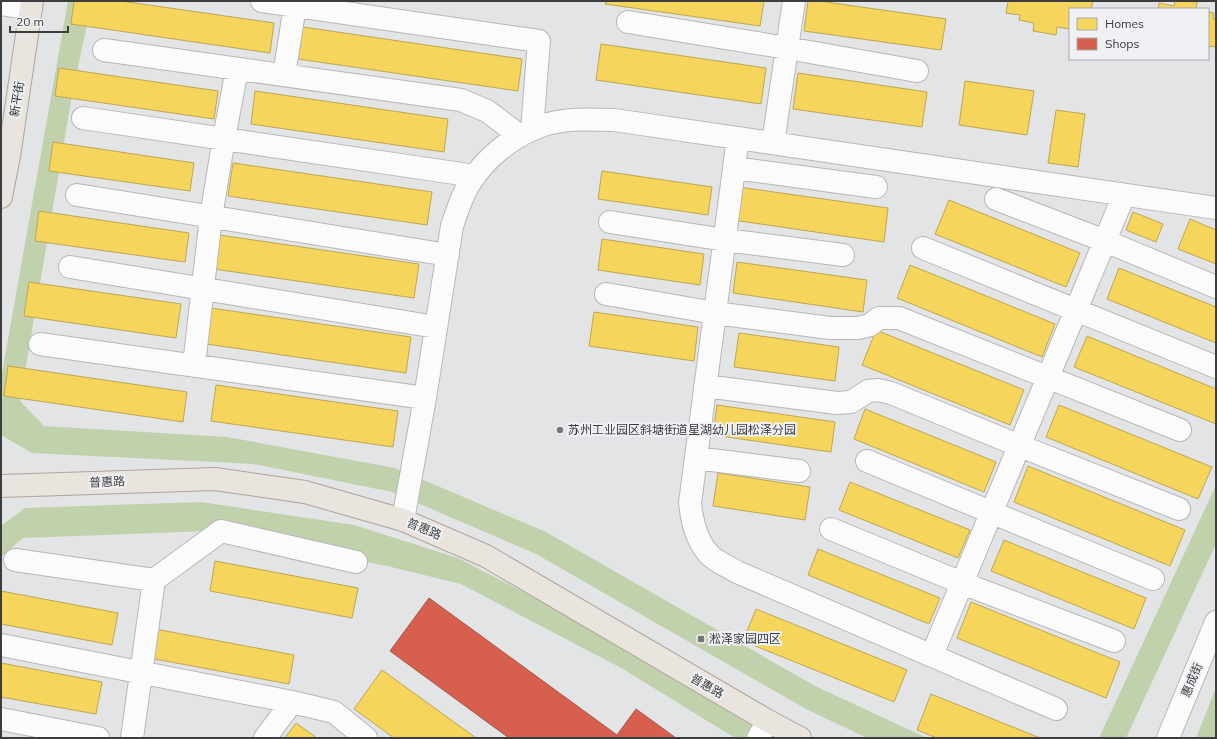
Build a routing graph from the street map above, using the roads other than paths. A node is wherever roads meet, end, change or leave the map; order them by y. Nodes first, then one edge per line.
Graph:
1 (262, 1) edge
2 (794, 1) edge
3 (1, 4) edge
4 (32, 5) edge
5 (295, 6) junction
6 (628, 22) dead end
7 (787, 48) junction
8 (104, 50) dead end
9 (237, 69) junction
10 (917, 70) dead end
11 (284, 75) junction
12 (83, 118) dead end
13 (526, 133) junction
14 (224, 138) junction
15 (738, 138) junction
16 (773, 143) junction
17 (734, 168) junction
18 (475, 176) junction
19 (876, 187) dead end
20 (77, 195) dead end
21 (1124, 195) junction
22 (1, 197) edge
23 (996, 198) dead end
24 (1216, 208) edge
25 (211, 217) junction
26 (610, 222) dead end
27 (725, 240) junction
28 (1105, 240) junction
29 (923, 248) dead end
30 (448, 255) junction
31 (842, 255) dead end
32 (70, 267) dead end
33 (1216, 287) edge
34 (203, 289) junction
35 (606, 294) dead end
36 (1077, 309) junction
37 (715, 313) junction
38 (436, 327) junction
39 (40, 344) dead end
40 (194, 365) junction
41 (1216, 367) edge
42 (1048, 378) junction
43 (705, 386) junction
44 (425, 398) junction
45 (1180, 430) dead end
46 (1020, 446) junction
47 (696, 458) junction
48 (867, 461) dead end
49 (799, 471) dead end
50 (1, 486) edge
51 (1179, 509) dead end
52 (992, 513) junction
53 (403, 520) junction
54 (831, 529) dead end
55 (16, 560) dead end
56 (356, 562) dead end
57 (1153, 579) dead end
58 (154, 580) junction
59 (962, 583) junction
60 (1216, 622) edge
61 (1114, 641) dead end
62 (1, 645) edge
63 (932, 655) junction
64 (141, 673) junction
65 (292, 702) junction
66 (1056, 709) dead end
67 (1, 719) edge
68 (763, 730) edge
69 (98, 738) edge
70 (132, 738) edge
71 (265, 738) edge
72 (366, 738) edge
73 (800, 738) edge
74 (1168, 738) edge

1 - 5 street
2 - 7 street
3 - 4 street
4 - 22 main road, 新平街
5 - 11 street
5 - 13 street
6 - 7 street
7 - 10 street
7 - 16 street
8 - 9 street
9 - 11 street
9 - 14 street
11 - 13 street
12 - 14 street
13 - 15 street
13 - 18 street
14 - 18 street
14 - 25 street
15 - 16 street
15 - 17 street
16 - 21 street
17 - 19 street
17 - 27 street
18 - 30 street
20 - 25 street
21 - 24 street
21 - 28 street
23 - 28 street
25 - 30 street
25 - 34 street
26 - 27 street
27 - 31 street
27 - 37 street
28 - 33 street
28 - 36 street
29 - 36 street
30 - 38 street
32 - 34 street
34 - 38 street
34 - 40 street
35 - 37 street
36 - 41 street
36 - 42 street
37 - 42 street
37 - 43 street
38 - 44 street
39 - 40 street
40 - 44 street
42 - 45 street
42 - 46 street
43 - 46 street
43 - 47 street
44 - 53 street
46 - 51 street
46 - 52 street
47 - 49 street
47 - 63 street
48 - 52 street
50 - 53 main road, 普惠路
52 - 57 street
52 - 59 street
53 - 68 main road, 普惠路
54 - 59 street
55 - 58 street
56 - 58 street
58 - 64 street
59 - 61 street
59 - 63 street
60 - 74 street, 惠成街
62 - 64 street
63 - 66 street
64 - 65 street
64 - 70 street
65 - 71 street
65 - 72 street
67 - 69 street
68 - 73 main road, 普惠路

